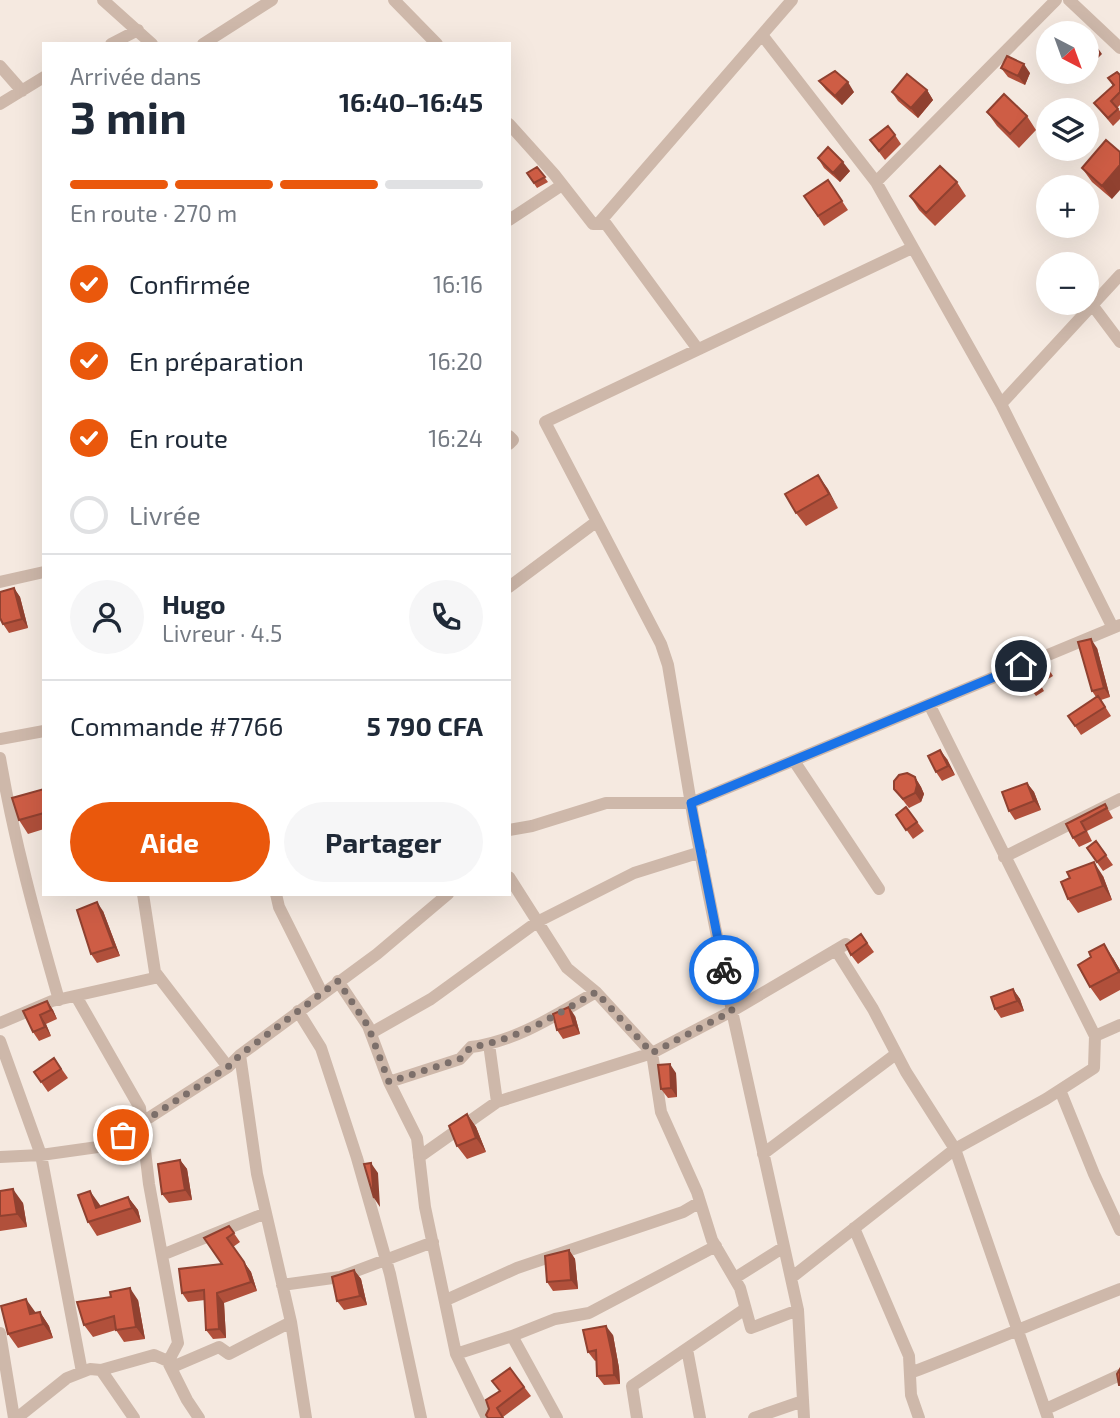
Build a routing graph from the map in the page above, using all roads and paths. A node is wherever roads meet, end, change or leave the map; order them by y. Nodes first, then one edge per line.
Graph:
1 (103, 0) edge
2 (272, 0) edge
3 (394, 0) edge
4 (792, 0) edge
5 (1056, 0) edge
6 (1069, 0) edge
7 (138, 30) junction
8 (762, 35) junction
9 (115, 42) edge
10 (150, 42) edge
11 (206, 42) edge
12 (435, 42) edge
13 (1120, 48) edge
14 (0, 66) edge
15 (42, 79) edge
16 (22, 91) junction
17 (0, 104) edge
18 (511, 126) edge
19 (876, 182) junction
20 (562, 185) junction
21 (511, 219) edge
22 (598, 224) junction
23 (912, 248) junction
24 (1120, 275) edge
25 (1099, 299) edge
26 (1099, 314) edge
27 (1085, 315) edge
28 (1120, 342) edge
29 (697, 348) junction
30 (1001, 404) junction
31 (596, 522) junction
32 (42, 572) edge
33 (0, 582) edge
34 (511, 586) edge
35 (1116, 626) edge
36 (929, 705) junction
37 (42, 731) edge
38 (0, 739) edge
39 (0, 758) edge
40 (794, 761) junction
41 (1120, 799) edge
42 (691, 803) junction
43 (511, 831) edge
44 (701, 852) junction
45 (1003, 857) junction
46 (511, 880) edge
47 (879, 889) dead end
48 (144, 896) edge
49 (276, 896) edge
50 (446, 896) edge
51 (537, 922) junction
52 (159, 977) junction
53 (338, 981) junction
54 (596, 992) junction
55 (322, 993) junction
56 (76, 996) junction
57 (59, 1000) junction
58 (298, 1011) junction
59 (732, 1011) junction
60 (0, 1023) edge
61 (1120, 1025) edge
62 (371, 1033) junction
63 (1095, 1036) junction
64 (0, 1041) edge
65 (489, 1044) junction
66 (652, 1053) junction
67 (896, 1054) junction
68 (240, 1055) junction
69 (228, 1067) junction
70 (389, 1082) junction
71 (1060, 1090) junction
72 (497, 1102) junction
73 (141, 1123) junction
74 (954, 1149) junction
75 (764, 1154) junction
76 (41, 1155) junction
77 (0, 1157) edge
78 (419, 1157) junction
79 (700, 1202) junction
80 (266, 1213) junction
81 (854, 1228) junction
82 (1120, 1230) edge
83 (433, 1242) junction
84 (716, 1246) junction
85 (784, 1247) junction
86 (162, 1255) junction
87 (386, 1260) junction
88 (791, 1278) junction
89 (734, 1279) junction
90 (282, 1285) junction
91 (1120, 1289) edge
92 (446, 1300) junction
93 (745, 1309) junction
94 (798, 1310) junction
95 (291, 1322) junction
96 (1018, 1330) junction
97 (0, 1333) edge
98 (512, 1336) junction
99 (687, 1349) junction
100 (456, 1354) junction
101 (168, 1362) junction
102 (101, 1370) junction
103 (82, 1372) junction
104 (910, 1373) junction
105 (1120, 1375) edge
106 (5, 1386) edge
107 (803, 1401) junction
108 (1047, 1413) edge
109 (482, 1417) edge
110 (16, 1418) edge
111 (134, 1418) edge
112 (199, 1418) edge
113 (306, 1418) edge
114 (421, 1418) edge
115 (557, 1418) edge
116 (636, 1418) edge
117 (700, 1418) edge
118 (754, 1418) edge
119 (804, 1418) edge
120 (919, 1418) edge

1 - 7 street
2 - 11 street
3 - 12 street
4 - 8 street
5 - 19 street
6 - 13 street
7 - 9 street
7 - 10 street
8 - 19 street
8 - 22 street
14 - 16 street
15 - 16 street
16 - 17 street
18 - 20 street
19 - 23 street
20 - 21 street
20 - 22 street
22 - 29 street
23 - 29 street
23 - 30 street
24 - 25 street
26 - 28 street
27 - 30 street
29 - 31 street
30 - 35 street
31 - 34 street
31 - 42 street
32 - 33 street
35 - 36 street
36 - 40 street
36 - 45 street
37 - 38 street
39 - 57 street
40 - 42 street
40 - 47 street
41 - 45 street
42 - 43 street
42 - 44 street
44 - 51 street
44 - 59 street
45 - 63 street
46 - 51 street
48 - 52 street
49 - 55 street
50 - 53 street
51 - 54 street
51 - 62 street
52 - 56 street
52 - 69 street
53 - 55 street
53 - 62 street
54 - 65 street
54 - 66 street
55 - 58 street
56 - 57 street
56 - 73 street
57 - 60 street
58 - 68 street
58 - 87 street
59 - 66 street
59 - 67 street
59 - 75 street
61 - 63 street
62 - 70 street
63 - 71 street
64 - 76 street
65 - 70 street
65 - 72 street
66 - 72 street
66 - 79 street
67 - 74 street
67 - 75 street
68 - 69 street
68 - 80 street
69 - 73 street
70 - 78 street
71 - 74 street
71 - 82 street
72 - 78 street
73 - 76 street
73 - 86 street
74 - 81 street
74 - 96 street
75 - 85 street
76 - 77 street
76 - 103 street
78 - 83 street
79 - 84 street
79 - 92 street
80 - 86 street
80 - 90 street
81 - 88 street
81 - 104 street
83 - 87 street
83 - 92 street
84 - 89 street
84 - 98 street
85 - 88 street
85 - 89 street
86 - 101 street
87 - 90 street
87 - 114 street
88 - 94 street
89 - 93 street
90 - 95 street
91 - 96 street
92 - 100 street
93 - 94 street
93 - 99 street
94 - 107 street
95 - 101 street
95 - 113 street
96 - 104 street
96 - 108 street
97 - 106 street
98 - 100 street
98 - 115 street
99 - 116 street
99 - 117 street
100 - 109 street
101 - 102 street
101 - 112 street
102 - 103 street
102 - 111 street
103 - 110 street
104 - 120 street
105 - 108 street
106 - 110 street
107 - 118 street
107 - 119 street

